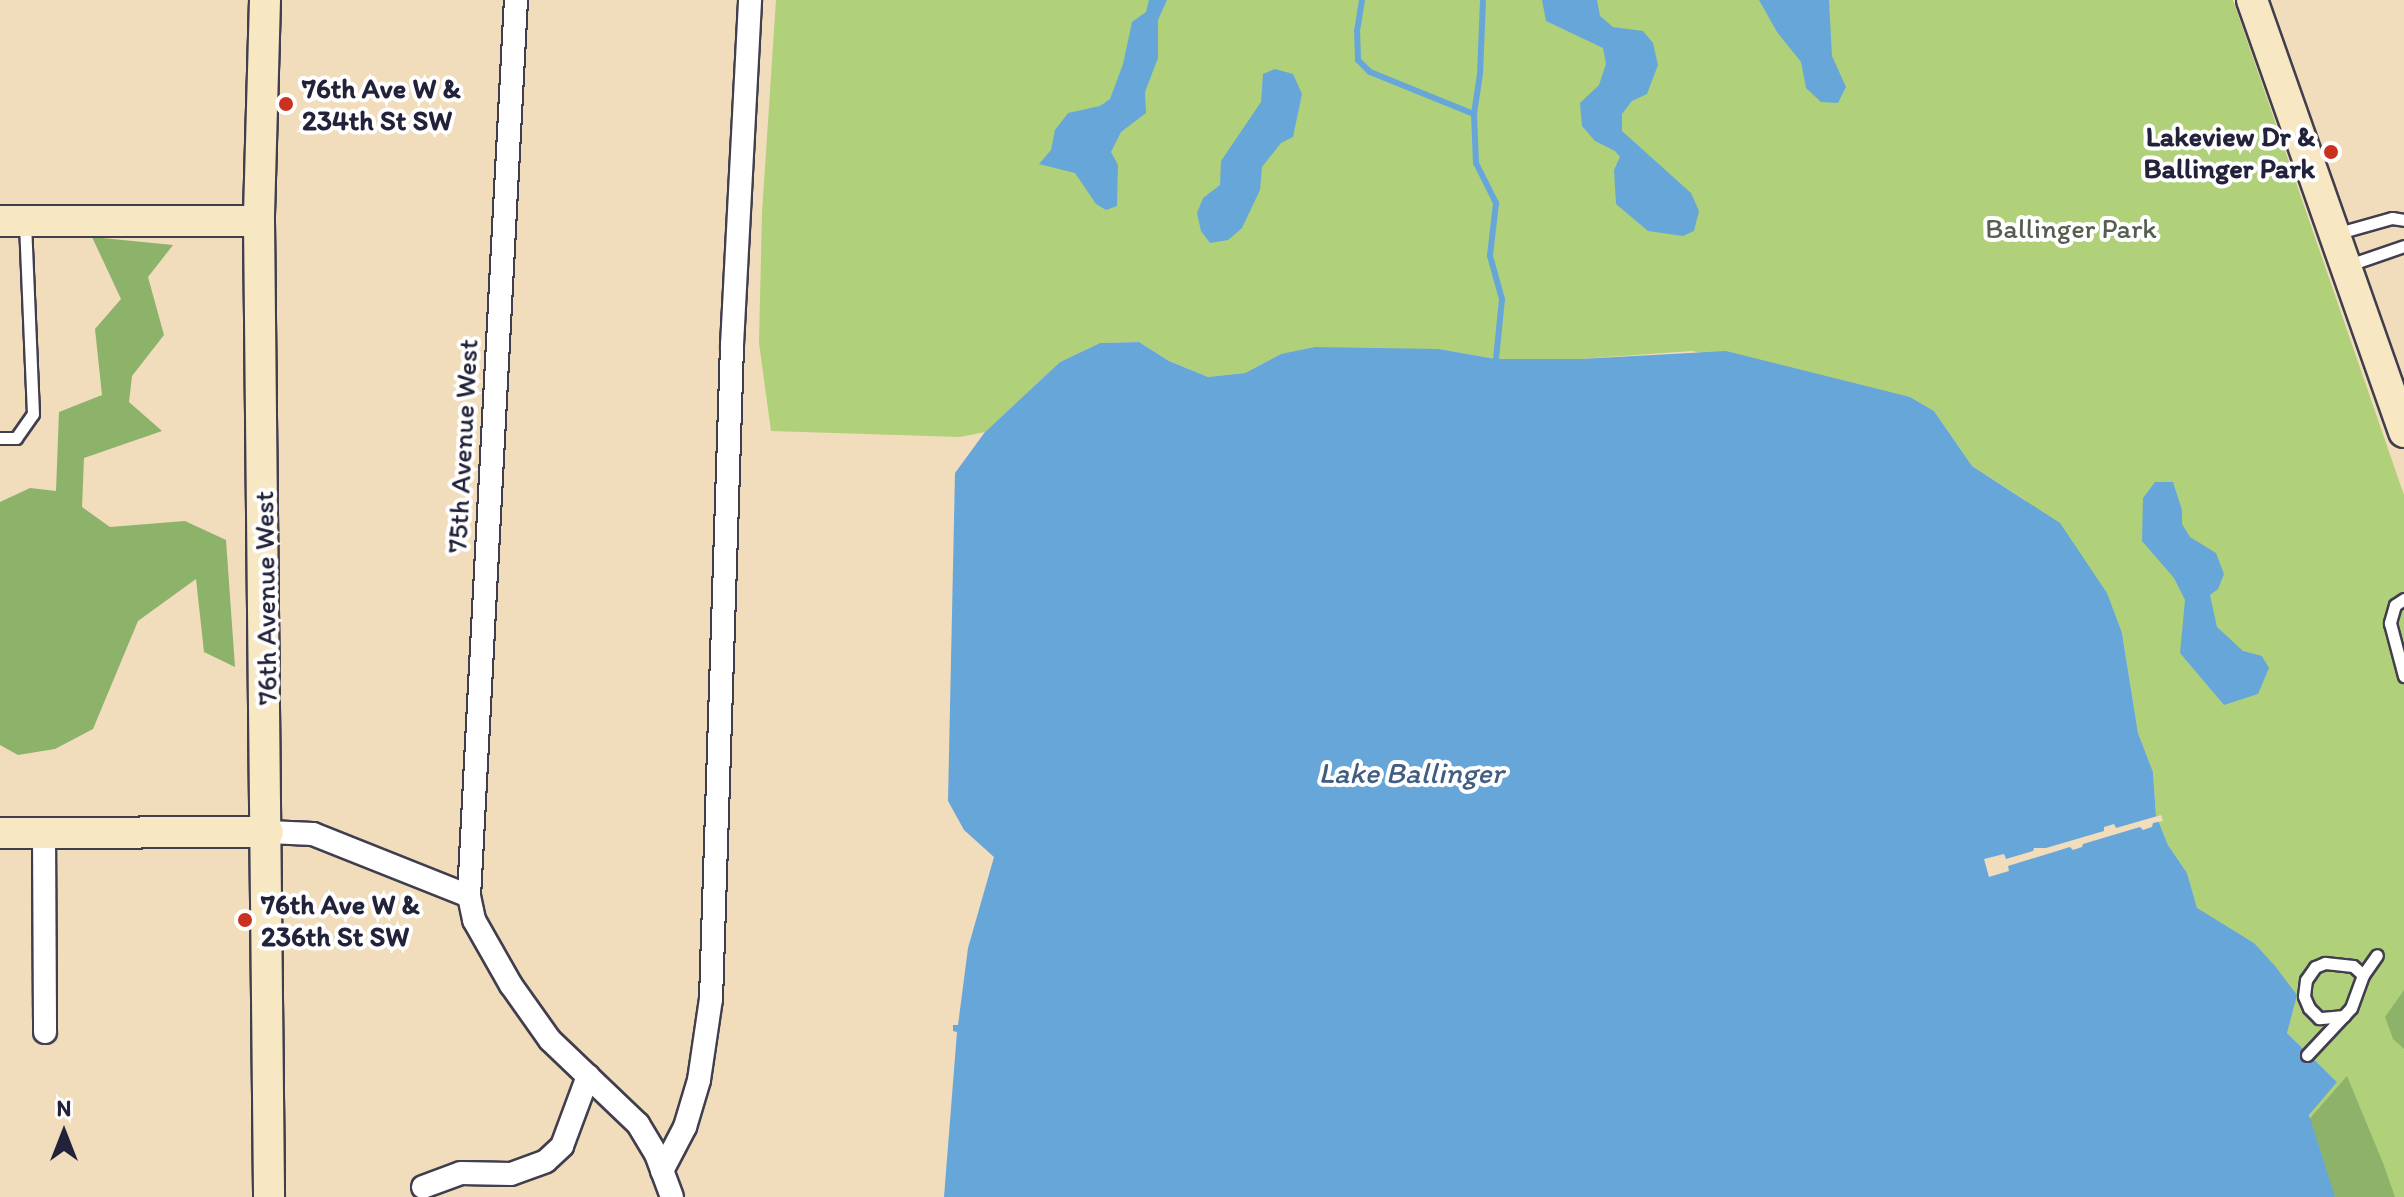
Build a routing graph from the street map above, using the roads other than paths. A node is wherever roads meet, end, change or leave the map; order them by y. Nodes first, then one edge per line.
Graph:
1 (265, 0) edge
2 (516, 0) edge
3 (750, 0) edge
4 (2252, 0) edge
5 (2404, 220) edge
6 (13, 221) edge
7 (259, 221) junction
8 (2334, 235) junction
9 (2404, 246) edge
10 (2345, 266) junction
11 (2404, 432) edge
12 (0, 438) edge
13 (2404, 599) edge
14 (2404, 676) edge
15 (268, 832) junction
16 (0, 833) edge
17 (44, 833) junction
18 (469, 896) junction
19 (2377, 955) dead end
20 (2363, 975) junction
21 (2344, 1016) junction
22 (45, 1032) dead end
23 (2307, 1055) dead end
24 (588, 1076) junction
25 (662, 1171) junction
26 (423, 1187) dead end
27 (269, 1197) edge
28 (672, 1197) edge

1 - 7 street, 76th Avenue West
2 - 18 street, 75th Avenue West
3 - 25 street
4 - 8 street
5 - 8 lane
6 - 7 street
6 - 12 lane
7 - 15 street, 76th Avenue West
8 - 10 street
9 - 10 lane
10 - 11 street
13 - 14 lane
15 - 17 street
15 - 18 street
15 - 27 street, 76th Avenue West
16 - 17 street
17 - 22 street
18 - 24 street
19 - 20 lane
20 - 21 lane
20 - 21 lane
21 - 23 lane
24 - 25 street
24 - 26 street
25 - 28 street

